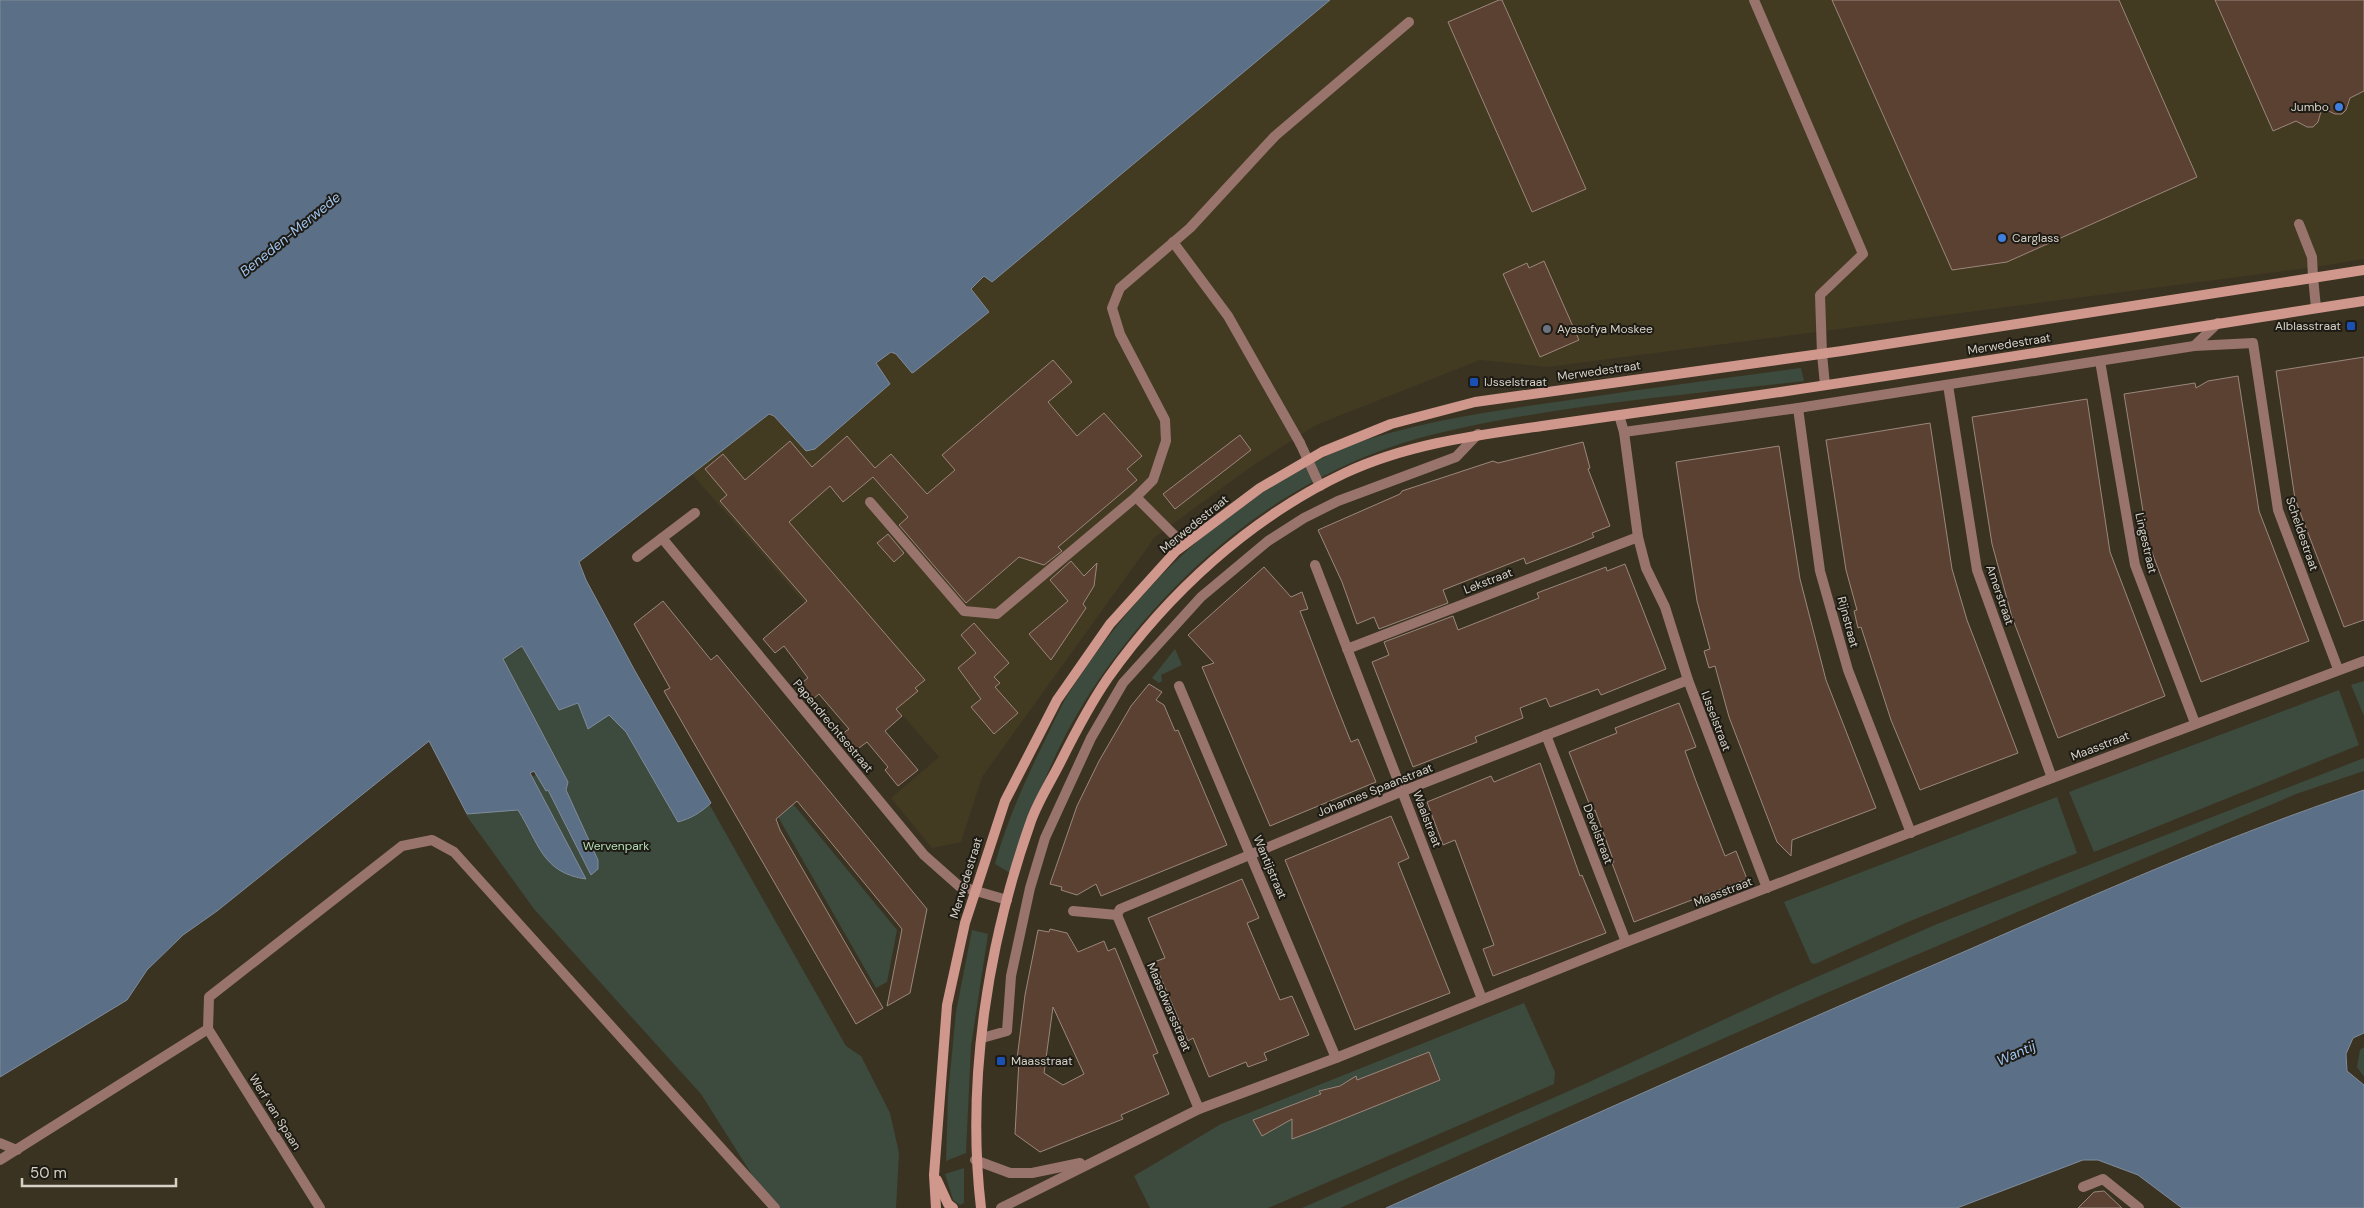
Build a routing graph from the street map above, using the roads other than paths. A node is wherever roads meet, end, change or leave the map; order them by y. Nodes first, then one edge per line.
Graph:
1 (1754, 0) edge
2 (1408, 22) dead end
3 (2299, 224) dead end
4 (1173, 242) junction
5 (2364, 270) edge
6 (2313, 277) junction
7 (2364, 301) edge
8 (2316, 308) junction
9 (2218, 324) junction
10 (2194, 346) junction
11 (1822, 354) junction
12 (2100, 361) junction
13 (1825, 385) junction
14 (1948, 385) junction
15 (1798, 408) junction
16 (1619, 415) junction
17 (1624, 432) junction
18 (1478, 434) junction
19 (1308, 460) junction
20 (1320, 486) junction
21 (1136, 497) junction
22 (870, 502) dead end
23 (695, 513) dead end
24 (1638, 537) junction
25 (662, 538) junction
26 (1184, 545) junction
27 (637, 557) dead end
28 (1315, 565) dead end
29 (1347, 649) junction
30 (2364, 661) edge
31 (2338, 669) junction
32 (1688, 680) junction
33 (1179, 686) dead end
34 (2195, 723) junction
35 (1546, 735) junction
36 (2052, 778) junction
37 (1403, 791) junction
38 (1910, 833) junction
39 (1251, 853) junction
40 (1767, 888) junction
41 (974, 891) junction
42 (1007, 900) junction
43 (1074, 911) dead end
44 (1117, 916) junction
45 (1626, 942) junction
46 (1482, 999) junction
47 (208, 1029) junction
48 (982, 1038) junction
49 (1336, 1058) junction
50 (1199, 1109) junction
51 (0, 1143) edge
52 (17, 1150) junction
53 (0, 1160) edge
54 (975, 1160) junction
55 (1096, 1160) junction
56 (934, 1175) junction
57 (2083, 1187) dead end
58 (320, 1208) edge
59 (775, 1208) edge
60 (936, 1208) edge
61 (953, 1208) edge
62 (981, 1208) edge
63 (1001, 1208) edge
64 (2139, 1208) edge

1 - 11 street
2 - 4 street
3 - 6 street
4 - 19 street
4 - 21 street
5 - 6 main road, Merwedestraat
6 - 8 street
6 - 11 main road, Merwedestraat
7 - 8 main road, Merwedestraat
8 - 9 main road, Merwedestraat
9 - 10 street
9 - 13 main road, Merwedestraat
10 - 12 street
10 - 31 street, Scheldestraat
11 - 13 street
11 - 19 main road, Merwedestraat
12 - 14 street
12 - 34 street, Lingestraat
13 - 16 main road, Merwedestraat
14 - 15 street
14 - 36 street, Amerstraat
15 - 17 street
15 - 38 street, Rijnstraat
16 - 17 street, IJsselstraat
16 - 18 main road, Merwedestraat
17 - 24 street, IJsselstraat
18 - 20 main road, Merwedestraat
18 - 48 street
19 - 20 street
19 - 26 main road, Merwedestraat
20 - 42 main road, Merwedestraat
21 - 22 street
21 - 26 street
23 - 25 street
24 - 29 street, Lekstraat
24 - 32 street, IJsselstraat
25 - 27 street
25 - 41 street, Papendrechtsestraat
26 - 41 main road, Merwedestraat
28 - 29 street, Waalstraat
29 - 37 street, Waalstraat
30 - 31 street, Maasstraat
31 - 34 street, Maasstraat
32 - 35 street, Johannes Spaanstraat
32 - 40 street, IJsselstraat
33 - 39 street, Wantijstraat
34 - 36 street, Maasstraat
35 - 37 street, Johannes Spaanstraat
35 - 45 street, Develstraat
36 - 38 street, Maasstraat
37 - 39 street, Johannes Spaanstraat
37 - 46 street, Waalstraat
38 - 40 street, Maasstraat
39 - 44 street, Johannes Spaanstraat
39 - 49 street, Wantijstraat
40 - 45 street, Maasstraat
41 - 42 street, Papendrechtsestraat
41 - 56 main road, Merwedestraat
42 - 48 main road, Merwedestraat
43 - 44 street
44 - 50 street, Maasdwarsstraat
45 - 46 street, Maasstraat
46 - 49 street, Maasstraat
47 - 52 street
47 - 58 street, Werf van Spaan
47 - 59 street
48 - 54 main road, Merwedestraat
49 - 50 street, Maasstraat
50 - 55 street, Maasstraat
51 - 52 street
52 - 53 street
54 - 55 street, Maasstraat
54 - 62 main road, Merwedestraat
55 - 63 street, Maasstraat
56 - 60 main road, Merwedestraat
56 - 61 main road
57 - 64 street

